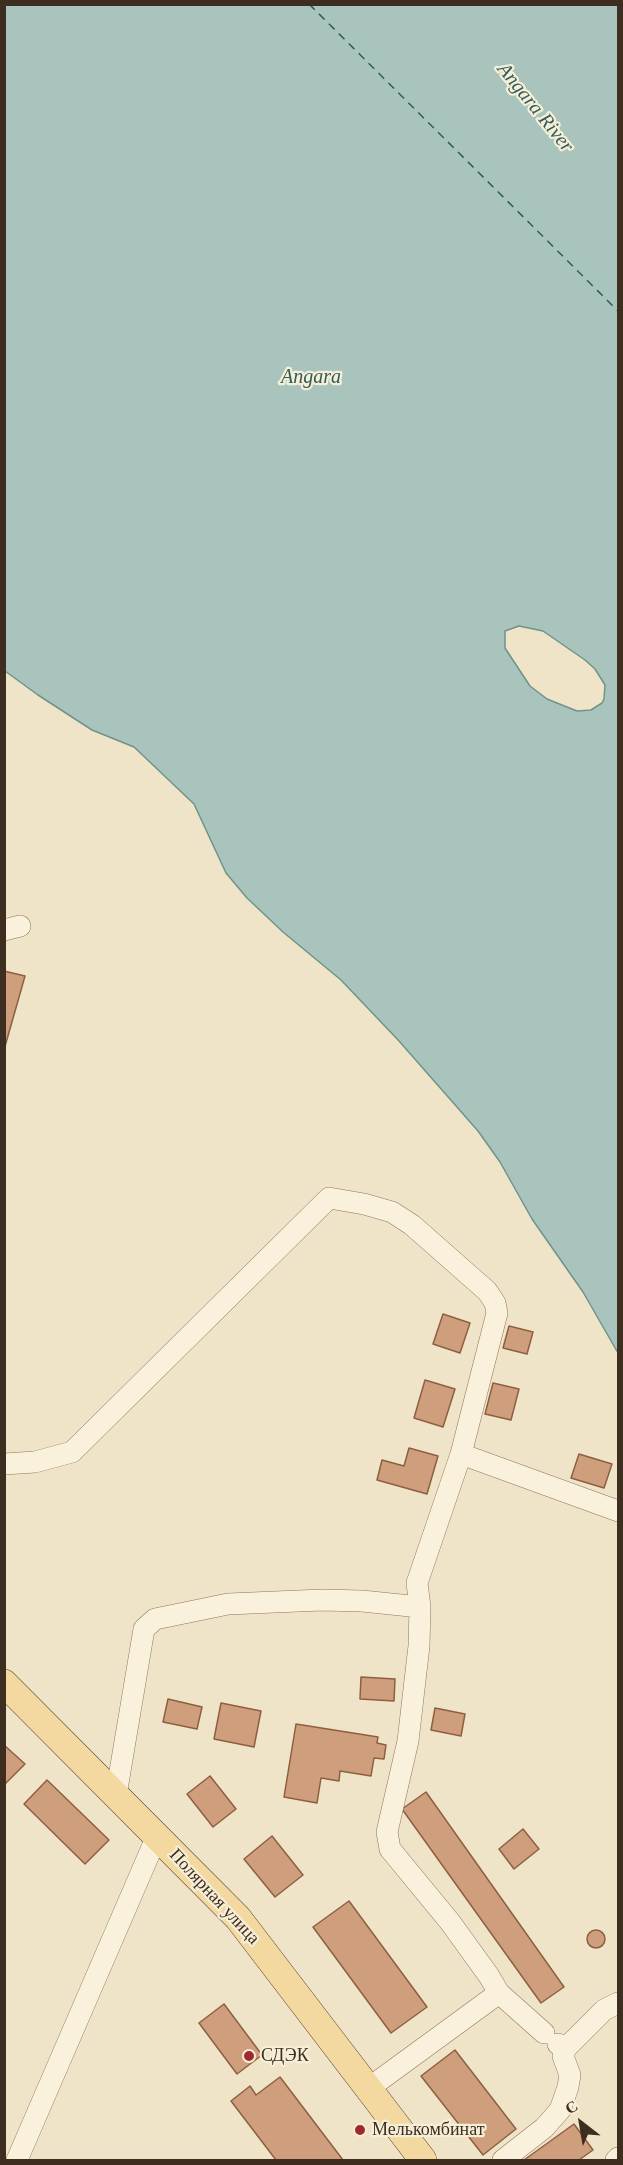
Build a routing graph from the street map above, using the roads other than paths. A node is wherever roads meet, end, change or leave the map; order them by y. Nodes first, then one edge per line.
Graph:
1 (461, 1454) junction
2 (4, 1464) edge
3 (618, 1511) edge
4 (420, 1607) junction
5 (4, 1683) edge
6 (116, 1795) junction
7 (157, 1836) junction
8 (498, 1993) junction
9 (618, 2003) edge
10 (556, 2042) junction
11 (369, 2088) junction
12 (17, 2160) edge
13 (423, 2160) edge
14 (503, 2160) edge

1 - 2 lane
1 - 3 lane
1 - 4 lane
4 - 6 lane
4 - 8 lane
5 - 6 main road, Полярная улица
6 - 7 main road, Полярная улица
7 - 11 main road, Полярная улица
7 - 12 lane
8 - 10 lane
8 - 11 lane
9 - 10 lane
10 - 14 lane
11 - 13 main road, Полярная улица

